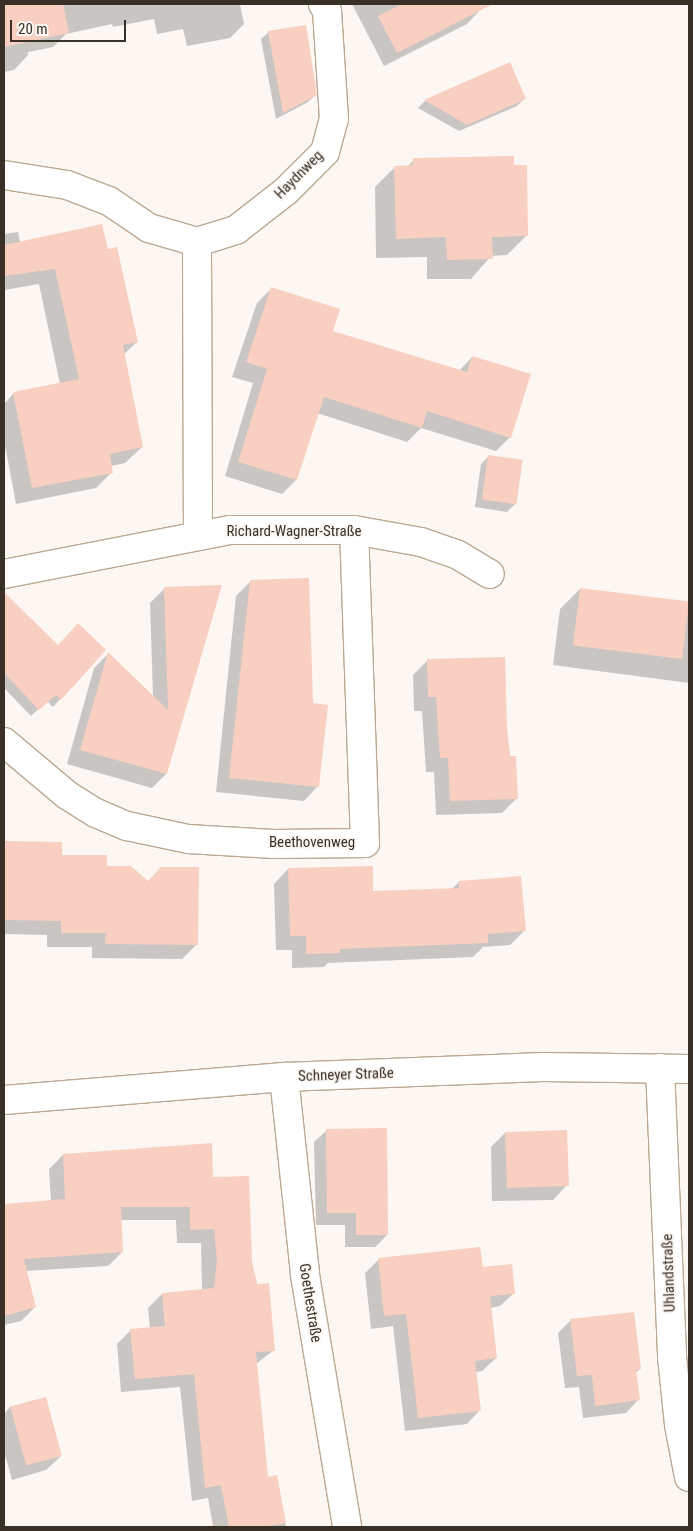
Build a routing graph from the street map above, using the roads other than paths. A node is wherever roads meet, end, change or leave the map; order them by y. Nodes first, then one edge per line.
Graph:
1 (324, 4) edge
2 (4, 176) edge
3 (197, 242) junction
4 (354, 530) junction
5 (198, 535) junction
6 (4, 574) edge
7 (490, 574) dead end
8 (4, 742) edge
9 (660, 1068) junction
10 (689, 1069) edge
11 (284, 1077) junction
12 (4, 1100) edge
13 (689, 1477) edge
14 (348, 1527) edge

1 - 3 street, Haydnweg
2 - 3 street
3 - 5 street
4 - 5 street, Richard-Wagner-Straße
4 - 7 street, Richard-Wagner-Straße
4 - 8 street, Beethovenweg
5 - 6 street, Richard-Wagner-Straße
9 - 10 street, Schneyer Straße
9 - 11 street, Schneyer Straße
9 - 13 street, Uhlandstraße
11 - 12 street, Schneyer Straße
11 - 14 street, Goethestraße

